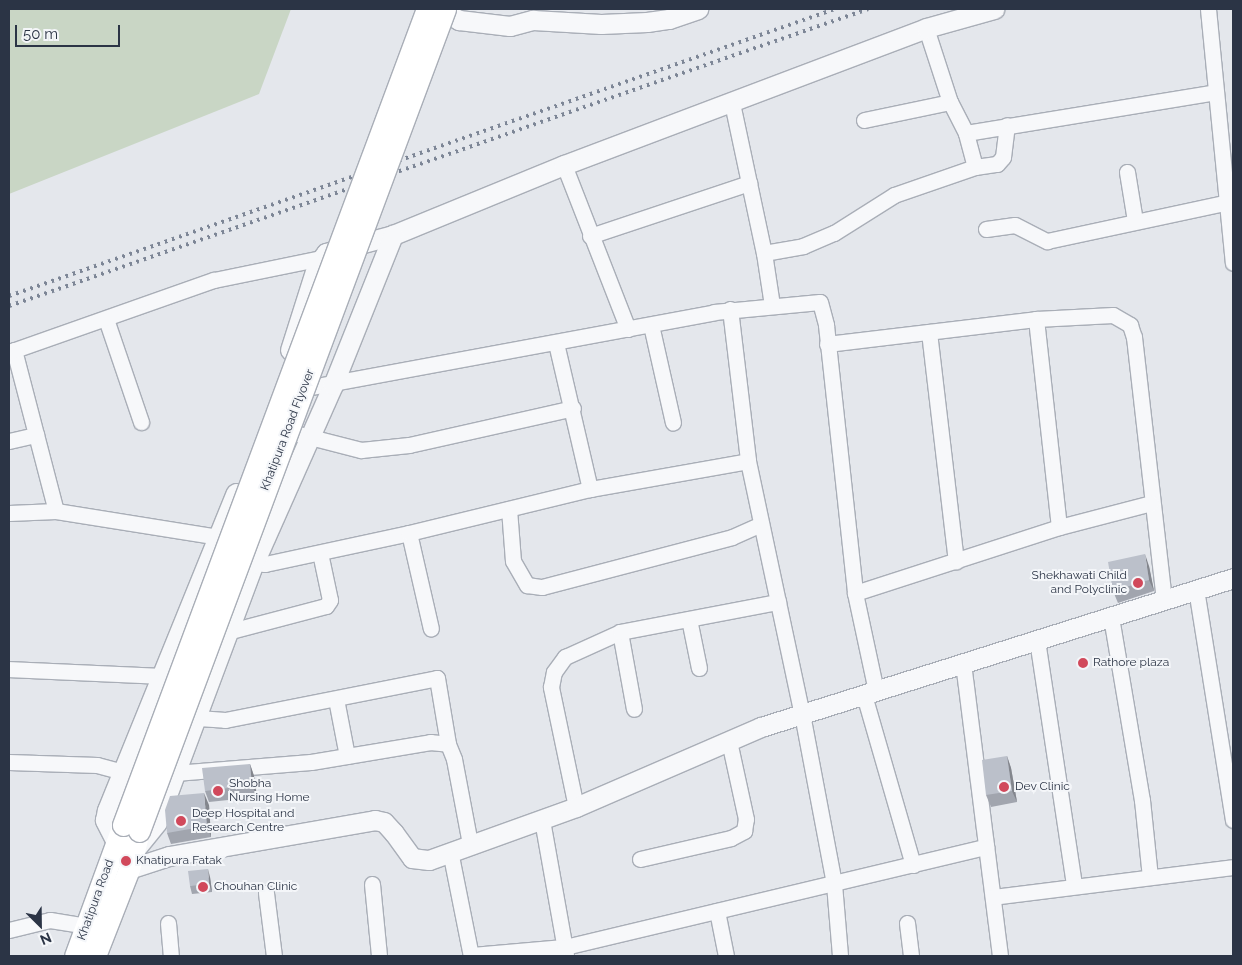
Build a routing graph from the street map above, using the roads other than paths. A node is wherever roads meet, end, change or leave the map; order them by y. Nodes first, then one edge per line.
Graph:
1 (428, 9) edge
2 (439, 9) edge
3 (445, 9) edge
4 (698, 9) edge
5 (994, 9) edge
6 (1208, 9) edge
7 (526, 14) edge
8 (926, 28) junction
9 (1216, 92) junction
10 (950, 102) junction
11 (732, 103) junction
12 (1226, 112) edge
13 (864, 120) dead end
14 (1007, 125) junction
15 (966, 133) junction
16 (564, 165) junction
17 (975, 167) junction
18 (1127, 172) dead end
19 (749, 183) junction
20 (1230, 202) edge
21 (1135, 221) junction
22 (986, 229) dead end
23 (393, 235) junction
24 (590, 236) junction
25 (764, 252) junction
26 (321, 258) junction
27 (1233, 263) edge
28 (772, 305) junction
29 (730, 309) junction
30 (106, 319) junction
31 (1036, 320) junction
32 (650, 325) junction
33 (628, 329) junction
34 (929, 332) junction
35 (556, 343) junction
36 (827, 344) junction
37 (11, 351) edge
38 (333, 385) junction
39 (276, 392) junction
40 (573, 408) junction
41 (141, 422) dead end
42 (674, 424) dead end
43 (263, 425) junction
44 (36, 435) junction
45 (308, 438) junction
46 (9, 441) edge
47 (748, 461) junction
48 (590, 489) junction
49 (1151, 504) junction
50 (509, 509) junction
51 (56, 511) junction
52 (9, 513) edge
53 (761, 524) junction
54 (1059, 527) junction
55 (409, 533) junction
56 (218, 537) junction
57 (320, 552) junction
58 (956, 561) junction
59 (254, 563) junction
60 (1233, 578) edge
61 (1196, 589) junction
62 (855, 593) junction
63 (1164, 600) junction
64 (778, 602) junction
65 (1111, 617) junction
66 (688, 619) junction
67 (431, 629) dead end
68 (227, 632) junction
69 (620, 632) junction
70 (1038, 640) junction
71 (964, 663) junction
72 (699, 668) dead end
73 (9, 669) edge
74 (161, 676) junction
75 (870, 693) junction
76 (336, 699) junction
77 (634, 709) dead end
78 (802, 714) junction
79 (198, 718) junction
80 (729, 741) junction
81 (448, 744) junction
82 (347, 756) junction
83 (9, 762) edge
84 (1229, 770) edge
85 (123, 772) junction
86 (175, 773) junction
87 (576, 807) junction
88 (542, 820) junction
89 (1233, 820) edge
90 (128, 844) junction
91 (470, 844) junction
92 (986, 847) junction
93 (450, 851) junction
94 (640, 859) dead end
95 (913, 865) junction
96 (1233, 867) edge
97 (1150, 877) junction
98 (372, 884) dead end
99 (834, 884) junction
100 (1074, 886) junction
101 (266, 893) dead end
102 (993, 898) junction
103 (717, 911) junction
104 (168, 923) dead end
105 (907, 923) dead end
106 (87, 926) junction
107 (9, 930) edge
108 (566, 952) edge
109 (75, 956) edge
110 (95, 956) edge
111 (171, 956) edge
112 (274, 956) edge
113 (379, 956) edge
114 (471, 956) edge
115 (726, 956) edge
116 (840, 956) edge
117 (911, 956) edge
118 (1000, 956) edge

1 - 90 main road, Khatipura Road Flyover, bridge
2 - 7 street
3 - 90 main road, Khatipura Road Flyover, bridge
4 - 7 street
5 - 8 street
6 - 9 street
8 - 10 street
8 - 11 street
9 - 12 street
9 - 14 street
10 - 13 street
10 - 15 street
11 - 16 street
11 - 19 street
12 - 20 street
14 - 15 street
14 - 17 street
15 - 17 street
16 - 23 street
16 - 24 street
17 - 25 street
18 - 21 street
19 - 24 street
19 - 25 street
20 - 21 street
20 - 27 street
21 - 22 street
23 - 26 street
23 - 38 street
24 - 33 street
25 - 28 street
26 - 30 street
26 - 39 street
28 - 29 street
28 - 36 street
29 - 32 street
29 - 47 street
30 - 37 street
30 - 41 street
31 - 34 street
31 - 49 street
31 - 54 street
32 - 33 street
32 - 42 street
33 - 35 street
34 - 36 street
34 - 58 street
35 - 38 street
35 - 40 street
36 - 62 street
37 - 44 street
38 - 39 street
38 - 45 street
39 - 43 street
40 - 45 street
40 - 48 street
43 - 45 street
43 - 56 street
44 - 46 street
44 - 51 street
45 - 59 street
47 - 48 street
47 - 53 street
48 - 50 street
49 - 54 street
49 - 63 street
50 - 53 street
50 - 55 street
51 - 52 street
51 - 56 street
53 - 64 street
54 - 58 street
55 - 57 street
55 - 67 street
56 - 74 street
57 - 59 street
57 - 68 street
58 - 62 street
59 - 68 street
60 - 61 street
61 - 63 street
61 - 84 street
62 - 75 street
63 - 65 street
64 - 66 street
64 - 78 street
65 - 70 street
65 - 97 street
66 - 69 street
66 - 72 street
68 - 79 street
69 - 77 street
69 - 87 street
70 - 71 street
70 - 100 street
71 - 75 street
71 - 92 street
73 - 74 street
74 - 85 street
75 - 78 street
75 - 95 street
76 - 79 street
76 - 81 street
76 - 82 street
78 - 80 street
78 - 99 street
79 - 86 street
80 - 87 street
80 - 94 street
81 - 82 street
81 - 91 street
82 - 86 street
83 - 85 street
84 - 89 street
85 - 90 street
86 - 90 street
87 - 88 street
88 - 91 street
88 - 108 street
90 - 93 street
90 - 106 main road, Khatipura Road
90 - 110 main road, Khatipura Road
91 - 93 street
92 - 95 street
92 - 102 street
93 - 114 street
95 - 99 street
96 - 97 street
97 - 100 street
98 - 113 street
99 - 103 street
99 - 116 street
100 - 102 street
101 - 112 street
102 - 118 street
103 - 108 street
103 - 115 street
104 - 111 street
105 - 117 street
106 - 107 street
106 - 109 main road, Khatipura Road
108 - 114 street

